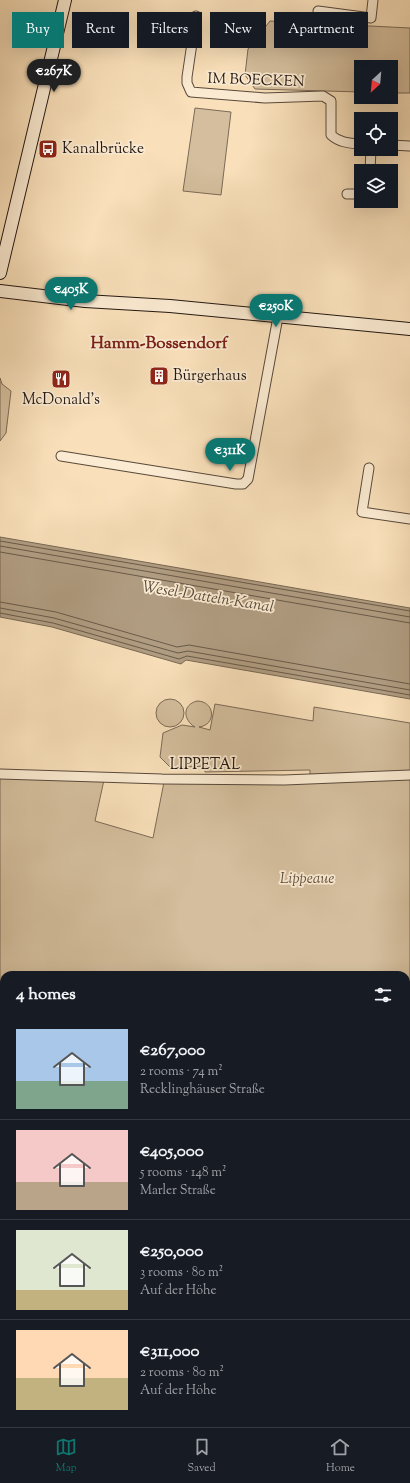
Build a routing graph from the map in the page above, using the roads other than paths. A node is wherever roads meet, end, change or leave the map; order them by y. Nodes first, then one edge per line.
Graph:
1 (65, 0) edge
2 (373, 0) edge
3 (318, 11) dead end
4 (191, 48) edge
5 (354, 143) edge
6 (398, 145) edge
7 (410, 146) edge
8 (347, 194) dead end
9 (354, 194) edge
10 (0, 273) edge
11 (0, 291) edge
12 (278, 317) junction
13 (410, 329) edge
14 (61, 456) dead end
15 (369, 468) dead end
16 (410, 520) edge
17 (0, 774) edge
18 (410, 775) edge

1 - 10 main road
2 - 3 street
4 - 5 street, IM BOECKEN
6 - 7 street
8 - 9 street
11 - 12 main road
12 - 13 main road
12 - 14 street
15 - 16 street
17 - 18 street, LIPPETAL

